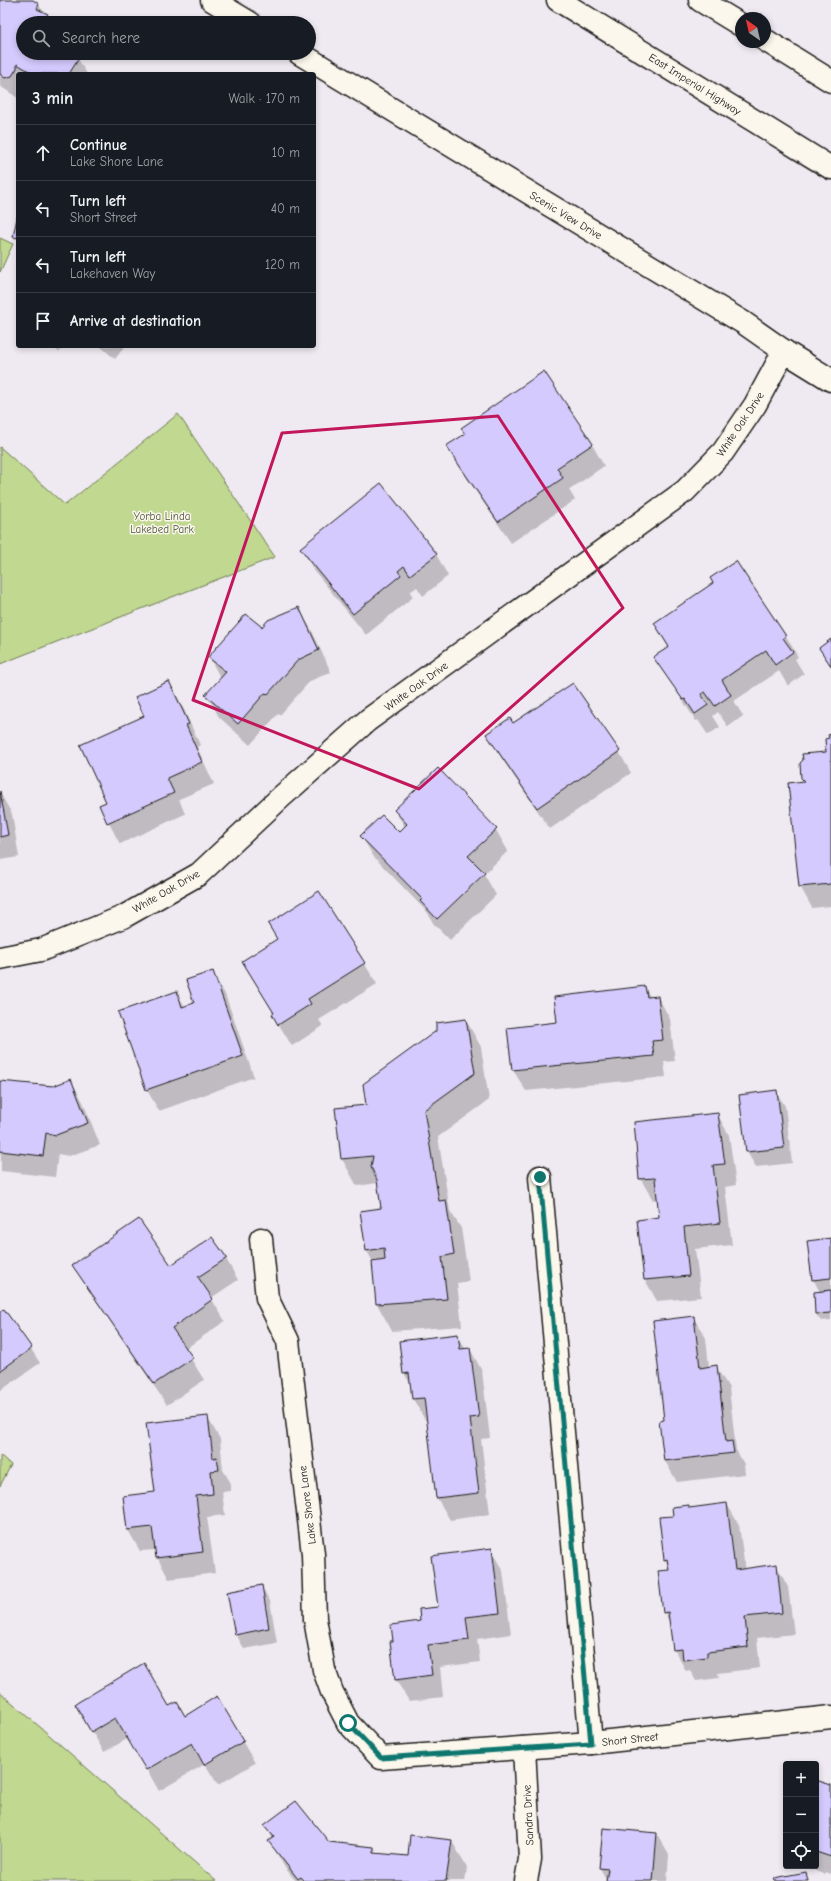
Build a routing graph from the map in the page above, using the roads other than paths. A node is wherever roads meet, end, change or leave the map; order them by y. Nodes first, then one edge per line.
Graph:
1 (212, 0) edge
2 (558, 0) edge
3 (700, 0) edge
4 (238, 16) edge
5 (735, 21) edge
6 (771, 44) edge
7 (311, 60) edge
8 (831, 80) edge
9 (831, 168) edge
10 (784, 352) junction
11 (831, 380) edge
12 (0, 958) edge
13 (540, 1177) dead end
14 (261, 1239) dead end
15 (831, 1717) edge
16 (591, 1744) junction
17 (524, 1748) junction
18 (381, 1758) joint
19 (526, 1881) edge

1 - 4 main road
2 - 9 main road, East Imperial Highway
3 - 5 main road
6 - 8 main road
7 - 10 main road, Scenic View Drive
10 - 11 main road, Scenic View Drive
10 - 12 main road, White Oak Drive
13 - 16 main road
14 - 18 main road, Lake Shore Lane
15 - 16 main road, Short Street
16 - 17 main road, Short Street
17 - 18 main road, Short Street
17 - 19 main road, Sandra Drive

